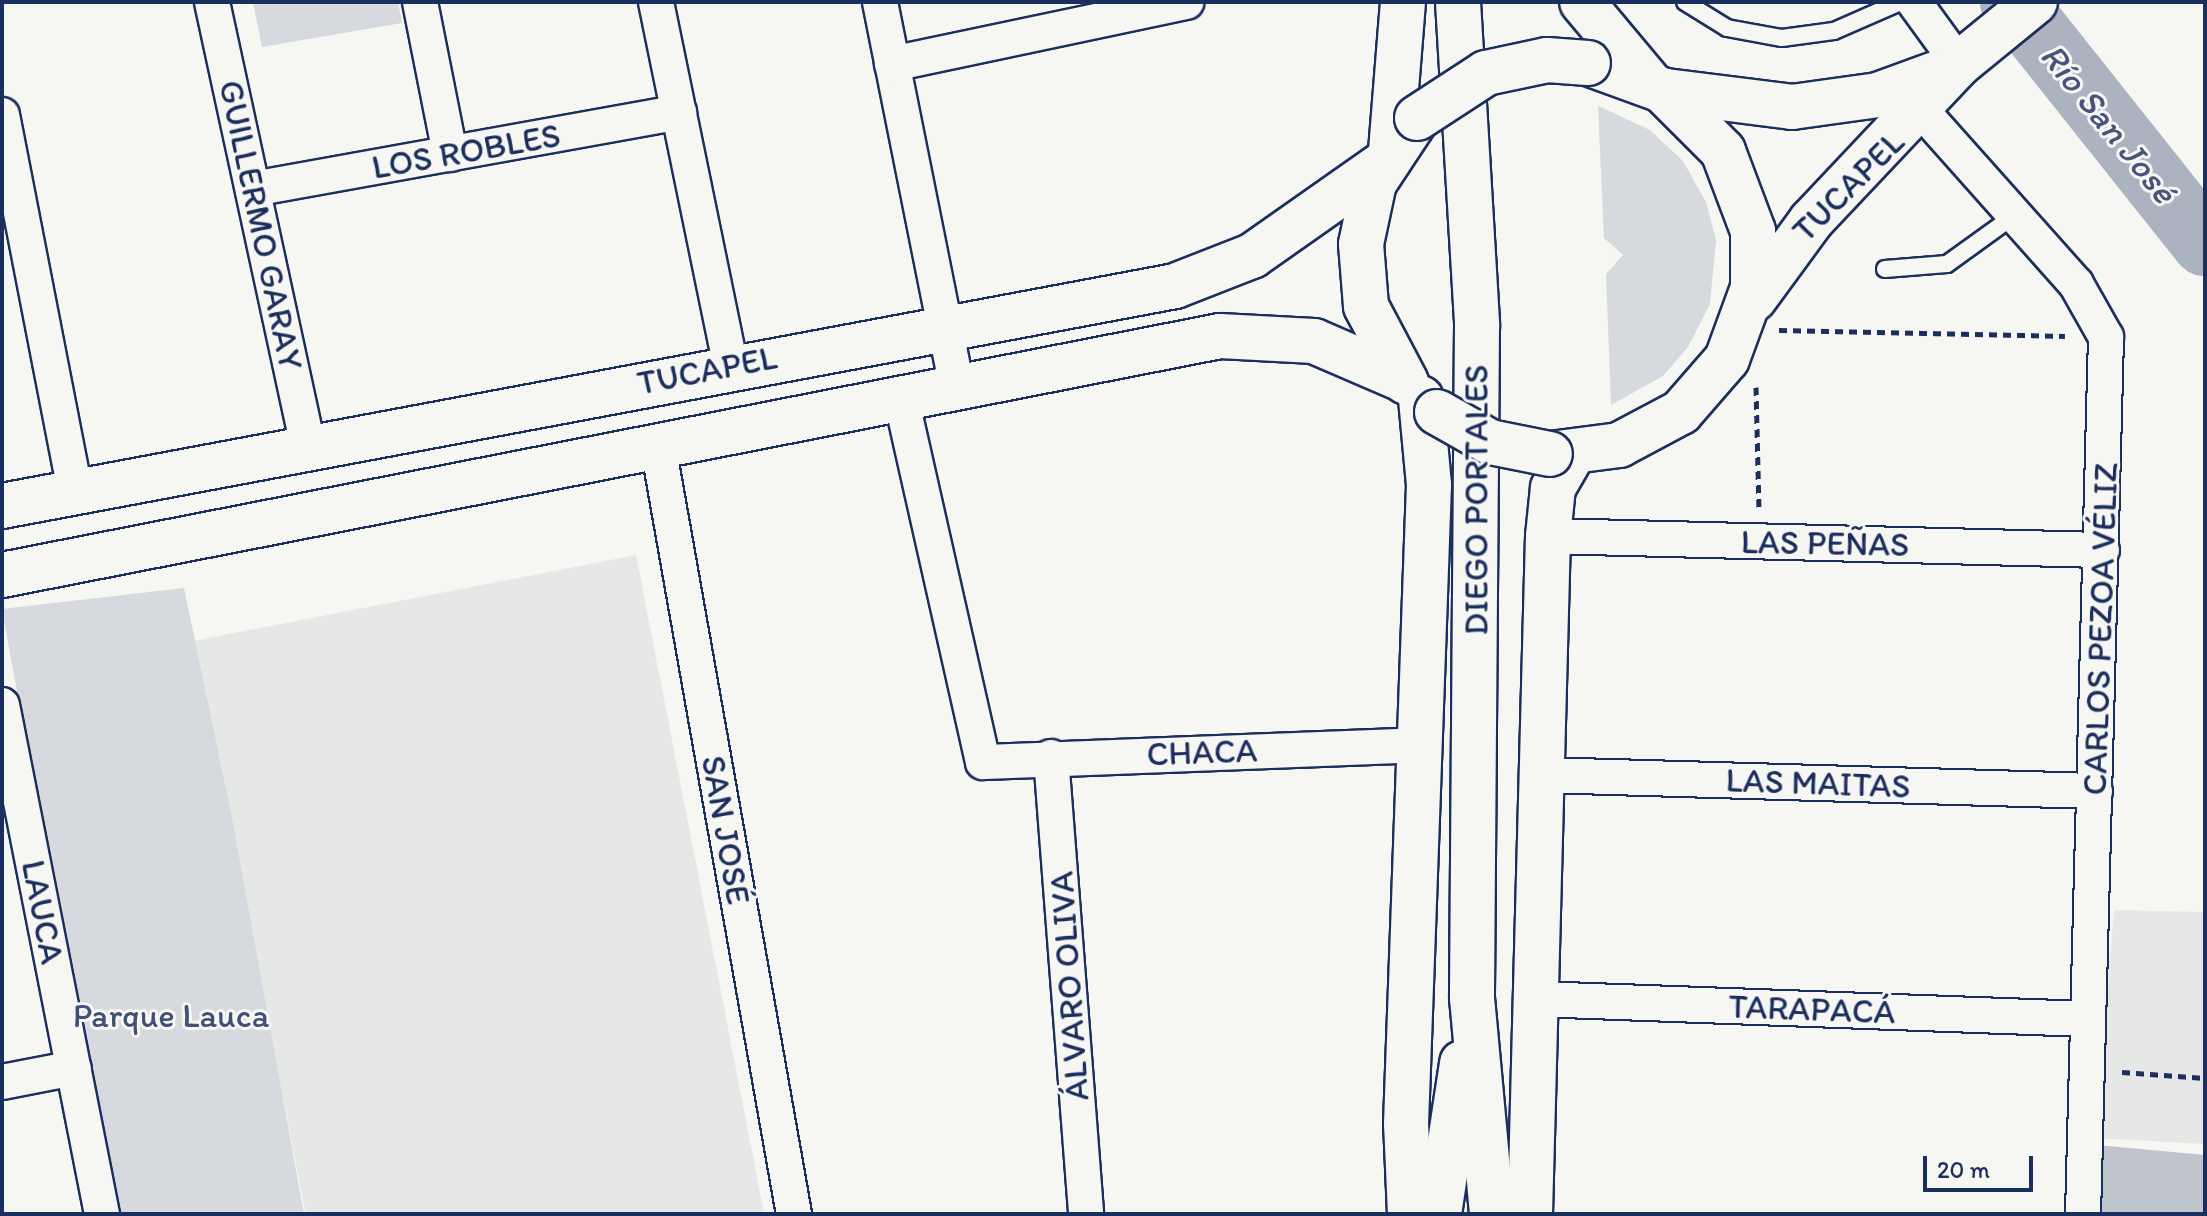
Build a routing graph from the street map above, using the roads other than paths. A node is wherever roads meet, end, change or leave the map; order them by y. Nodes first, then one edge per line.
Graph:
1 (212, 2) edge
2 (420, 2) edge
3 (656, 2) edge
4 (880, 2) edge
5 (1187, 2) edge
6 (1403, 2) edge
7 (1458, 2) edge
8 (1582, 2) edge
9 (1685, 2) edge
10 (1900, 2) edge
11 (1914, 2) edge
12 (2035, 2) edge
13 (1083, 12) edge
14 (1973, 53) junction
15 (892, 64) junction
16 (1655, 87) junction
17 (1921, 110) junction
18 (679, 112) junction
19 (2, 115) edge
20 (1397, 144) junction
21 (450, 154) junction
22 (253, 189) junction
23 (2015, 215) junction
24 (13, 230) edge
25 (1885, 269) dead end
26 (1747, 316) junction
27 (942, 324) junction
28 (731, 366) junction
29 (957, 387) junction
30 (1421, 397) junction
31 (901, 398) junction
32 (658, 446) junction
33 (309, 449) junction
34 (1562, 454) junction
35 (75, 491) junction
36 (2, 506) edge
37 (1548, 536) junction
38 (2102, 550) junction
39 (2, 575) edge
40 (2, 705) edge
41 (1421, 745) junction
42 (1051, 757) junction
43 (1542, 775) junction
44 (2095, 791) junction
45 (1472, 998) junction
46 (1536, 999) junction
47 (2088, 1019) junction
48 (74, 1068) junction
49 (2, 1082) edge
50 (102, 1214) edge
51 (794, 1214) edge
52 (1086, 1214) edge
53 (1410, 1214) edge
54 (1439, 1214) edge
55 (1492, 1214) edge
56 (1530, 1214) edge
57 (2083, 1214) edge

1 - 22 street, GUILLERMO GARAY
2 - 21 street
3 - 18 street
4 - 15 street
5 - 13 street
6 - 20 main road
7 - 45 main road, DIEGO PORTALES
8 - 16 main road
9 - 10 lane
11 - 14 street
12 - 14 main road, TUCAPEL
13 - 15 street
14 - 16 main road, TUCAPEL
14 - 17 main road, TUCAPEL
15 - 27 street
16 - 20 main road, TUCAPEL, bridge
16 - 26 main road
17 - 23 street, CARLOS PEZOA VÉLIZ
17 - 26 main road, TUCAPEL
18 - 21 street, LOS ROBLES
18 - 28 street
19 - 24 street
20 - 27 main road, TUCAPEL
20 - 30 main road
21 - 22 street, LOS ROBLES
22 - 33 street, GUILLERMO GARAY
23 - 25 lane
23 - 38 street, CARLOS PEZOA VÉLIZ
24 - 35 street
26 - 34 main road, TUCAPEL
27 - 28 main road, TUCAPEL
27 - 29 street
28 - 33 main road, TUCAPEL
29 - 30 main road, TUCAPEL
29 - 31 main road, TUCAPEL
30 - 34 main road, TUCAPEL, bridge
30 - 41 main road, DIEGO PORTALES
31 - 32 main road, TUCAPEL
31 - 42 street, CHACA
32 - 39 main road, TUCAPEL
32 - 51 street, SAN JOSÉ
33 - 35 main road, TUCAPEL
34 - 37 main road, DIEGO PORTALES
35 - 36 main road, TUCAPEL
37 - 38 street, LAS PEÑAS
37 - 43 main road, DIEGO PORTALES
38 - 44 street, CARLOS PEZOA VÉLIZ
40 - 48 street, LAUCA
41 - 42 street, CHACA
41 - 53 main road, DIEGO PORTALES
42 - 52 street, ÁLVARO OLIVA
43 - 44 street, LAS MAITAS
43 - 46 main road, DIEGO PORTALES
44 - 47 street, CARLOS PEZOA VÉLIZ
45 - 54 main road, DIEGO PORTALES
45 - 55 main road, DIEGO PORTALES
46 - 47 street, TARAPACÁ
46 - 56 main road, DIEGO PORTALES
47 - 57 street, CARLOS PEZOA VÉLIZ
48 - 49 street
48 - 50 street, LAUCA

